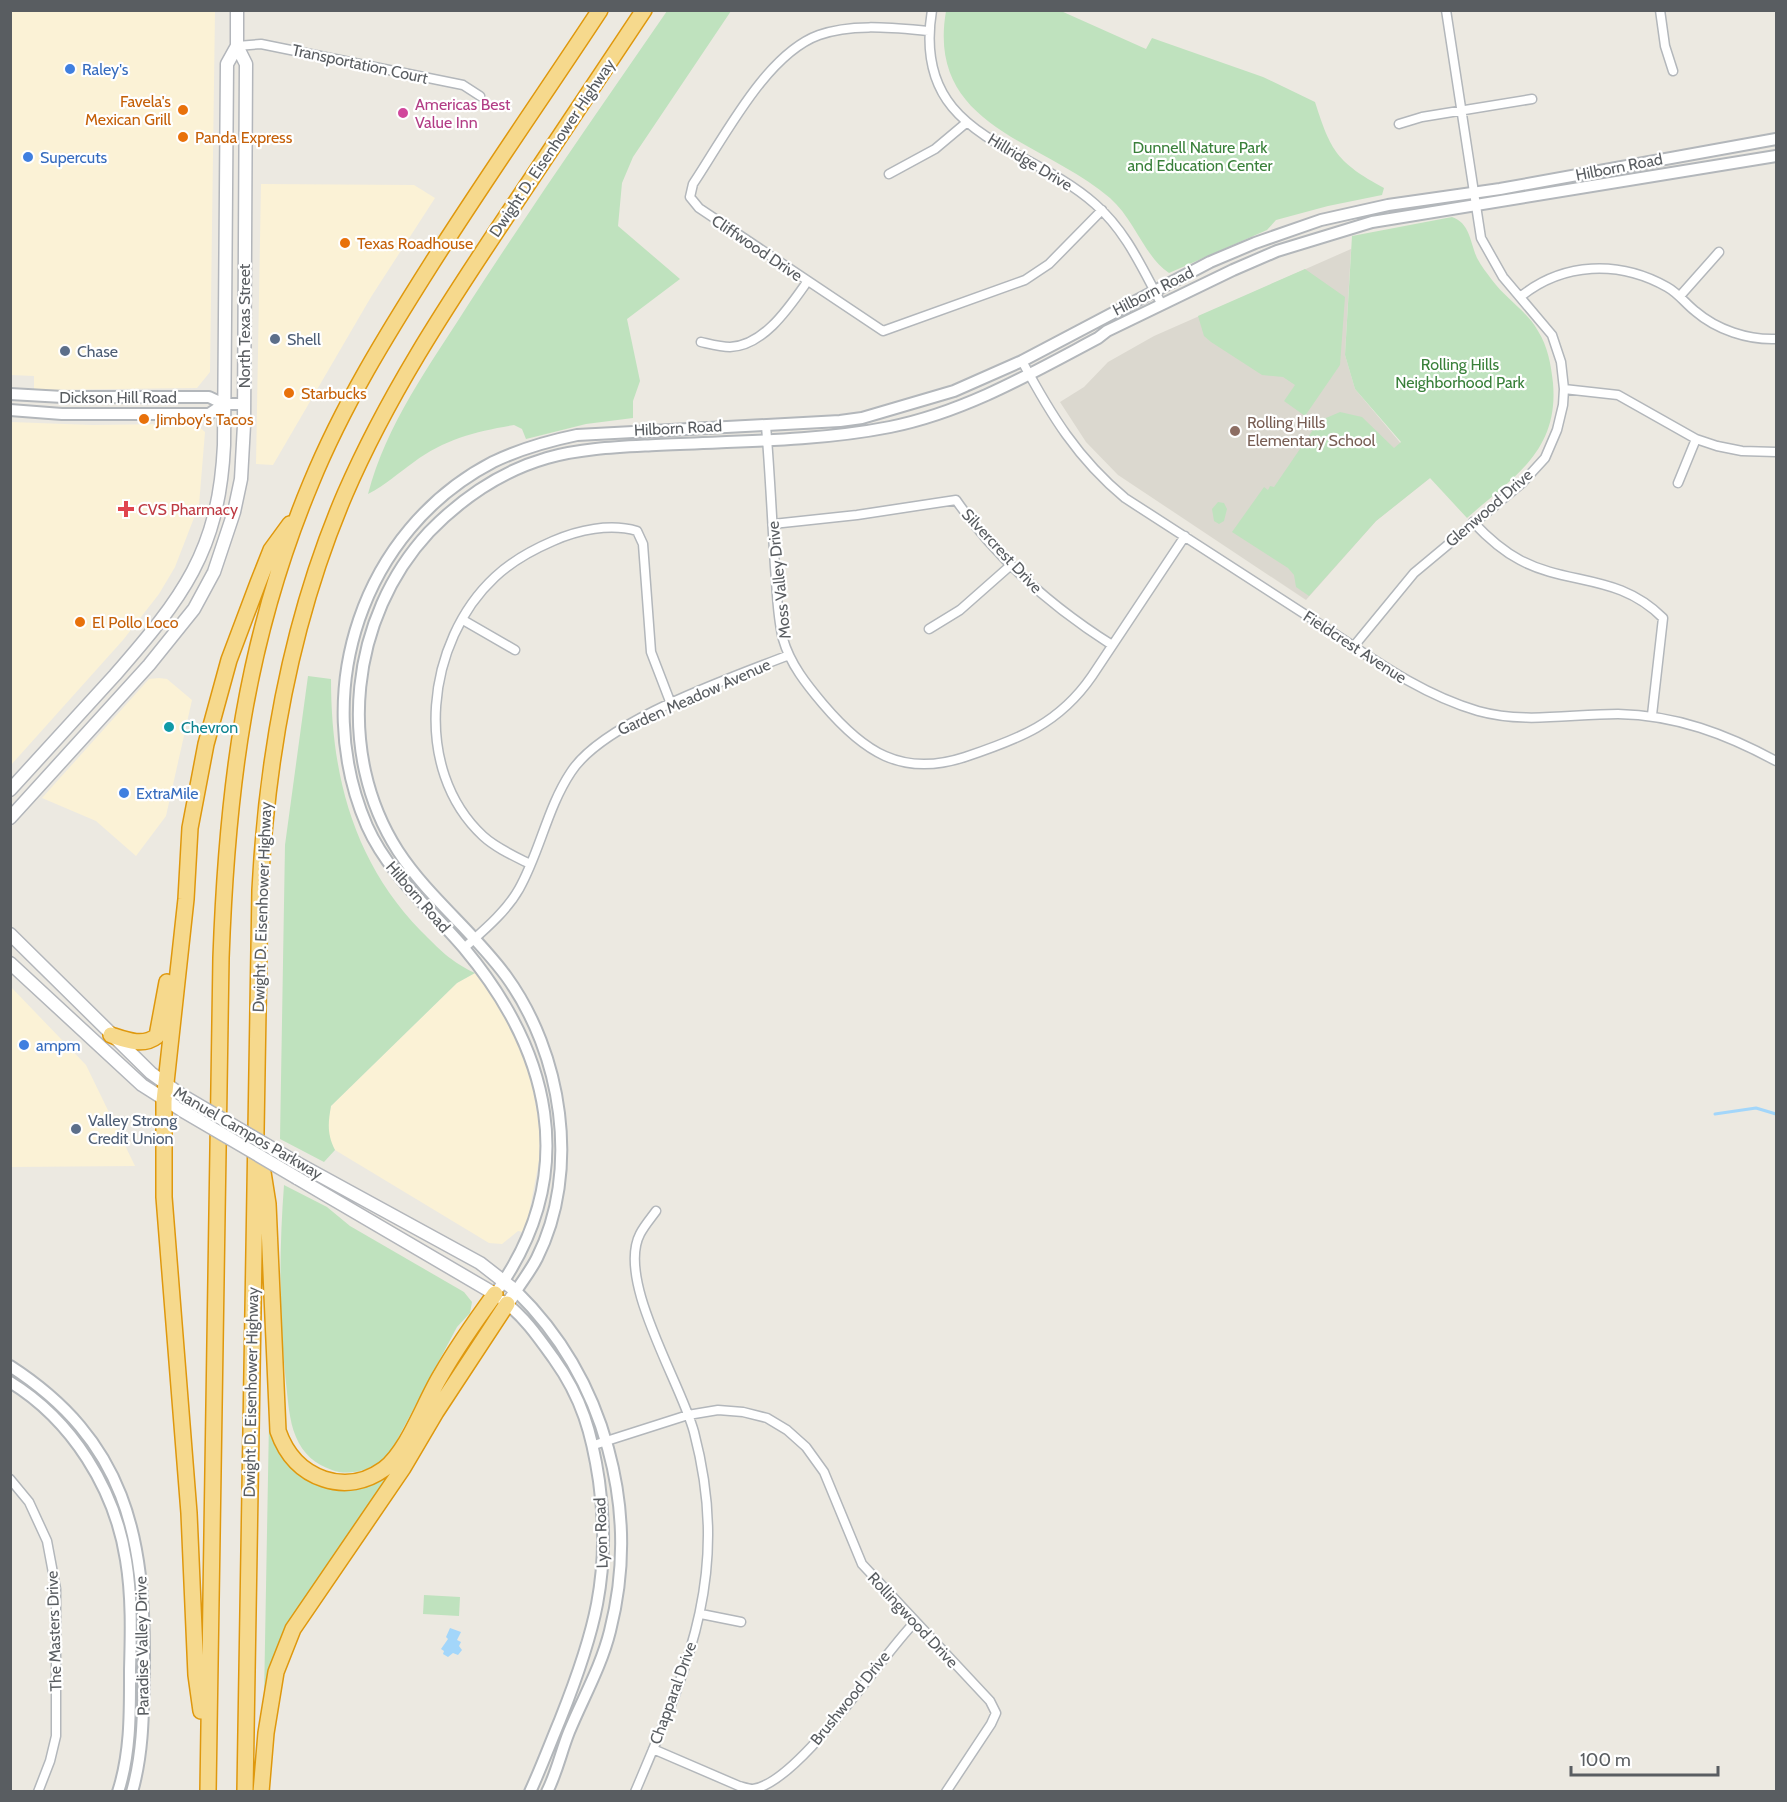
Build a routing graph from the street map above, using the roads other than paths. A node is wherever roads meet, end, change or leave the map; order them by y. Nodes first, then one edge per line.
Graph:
1 (237, 10) edge
2 (600, 10) edge
3 (644, 10) edge
4 (932, 10) edge
5 (1446, 10) edge
6 (1660, 10) edge
7 (929, 30) junction
8 (237, 46) junction
9 (1673, 71) dead end
10 (480, 96) dead end
11 (1532, 99) dead end
12 (1459, 110) junction
13 (966, 123) junction
14 (1399, 124) dead end
15 (1776, 139) edge
16 (1776, 156) edge
17 (889, 174) dead end
18 (1472, 192) junction
19 (1474, 206) junction
20 (1102, 210) junction
21 (1719, 252) dead end
22 (807, 282) junction
23 (1154, 291) junction
24 (1520, 297) junction
25 (1680, 297) junction
26 (1161, 303) junction
27 (1776, 339) edge
28 (702, 342) dead end
29 (1022, 361) junction
30 (1029, 374) junction
31 (1564, 389) junction
32 (10, 394) edge
33 (224, 404) junction
34 (244, 404) junction
35 (10, 410) edge
36 (766, 426) junction
37 (767, 439) junction
38 (1696, 439) junction
39 (1776, 452) edge
40 (1678, 483) dead end
41 (301, 509) junction
42 (1473, 522) junction
43 (773, 524) junction
44 (1185, 536) junction
45 (1011, 565) junction
46 (463, 620) junction
47 (929, 629) dead end
48 (1112, 645) junction
49 (1354, 646) junction
50 (515, 650) dead end
51 (789, 655) junction
52 (671, 704) junction
53 (1652, 716) junction
54 (1776, 761) edge
55 (10, 790) edge
56 (10, 818) edge
57 (530, 864) junction
58 (184, 881) junction
59 (10, 934) edge
60 (474, 939) junction
61 (464, 948) junction
62 (10, 963) edge
63 (111, 1035) junction
64 (165, 1093) junction
65 (256, 1124) junction
66 (656, 1211) dead end
67 (504, 1280) junction
68 (495, 1294) junction
69 (512, 1297) junction
70 (10, 1366) edge
71 (10, 1382) edge
72 (688, 1415) junction
73 (606, 1441) junction
74 (594, 1445) junction
75 (10, 1479) edge
76 (701, 1614) junction
77 (741, 1622) dead end
78 (914, 1623) junction
79 (653, 1749) junction
80 (209, 1758) junction
81 (38, 1791) edge
82 (118, 1791) edge
83 (132, 1791) edge
84 (208, 1791) edge
85 (245, 1791) edge
86 (261, 1791) edge
87 (530, 1791) edge
88 (547, 1791) edge
89 (635, 1791) edge
90 (946, 1791) edge

1 - 8 main road, North Texas Street
2 - 41 highway
3 - 65 highway, Dwight D. Eisenhower Highway
4 - 7 street, Hillridge Drive
5 - 12 street, Glenwood Drive
6 - 9 street
7 - 13 street, Hillridge Drive
7 - 22 street, Cliffwood Drive
8 - 10 street, Transportation Court
8 - 33 main road, North Texas Street
8 - 34 main road, North Texas Street
11 - 12 street
12 - 14 street
12 - 18 street, Glenwood Drive
13 - 17 street
13 - 20 street, Hillridge Drive
15 - 18 street, Hilborn Road
16 - 19 street, Hilborn Road
18 - 19 street, Glenwood Drive
18 - 23 street, Hilborn Road
19 - 24 street, Glenwood Drive
19 - 26 street, Hilborn Road
20 - 22 street, Cliffwood Drive
20 - 23 street, Hillridge Drive
21 - 25 street
22 - 28 street
23 - 26 street, Hillridge Drive
23 - 29 street, Hilborn Road
24 - 25 street
24 - 31 street, Glenwood Drive
25 - 27 street
26 - 30 street, Hilborn Road
29 - 30 street, Fieldcrest Avenue
29 - 36 street, Hilborn Road
30 - 37 street, Hilborn Road
30 - 44 street, Fieldcrest Avenue
31 - 38 street
31 - 42 street, Glenwood Drive
32 - 33 street, Dickson Hill Road
33 - 34 street, Dickson Hill Road
33 - 35 street, Dickson Hill Road
33 - 55 main road, North Texas Street
34 - 56 main road, North Texas Street
36 - 37 street, Moss Valley Drive
36 - 61 street, Hilborn Road
37 - 43 street, Moss Valley Drive
37 - 60 street, Hilborn Road
38 - 39 street
38 - 40 street
41 - 58 highway
41 - 80 highway
42 - 49 street, Glenwood Drive
42 - 53 street
43 - 45 street, Silvercrest Drive
43 - 51 street, Moss Valley Drive
44 - 48 street, Moss Valley Drive
44 - 49 street, Fieldcrest Avenue
45 - 47 street
45 - 48 street, Silvercrest Drive
46 - 50 street
46 - 52 street
46 - 57 street
48 - 51 street, Moss Valley Drive
49 - 53 street, Fieldcrest Avenue
51 - 52 street, Garden Meadow Avenue
52 - 57 street, Garden Meadow Avenue
53 - 54 street, Fieldcrest Avenue
57 - 60 street, Garden Meadow Avenue
58 - 63 highway
58 - 64 highway
59 - 63 main road, Manuel Campos Parkway
60 - 61 street, Garden Meadow Avenue
60 - 69 street, Hilborn Road
61 - 67 street, Hilborn Road
62 - 64 main road, Manuel Campos Parkway
63 - 64 main road, Manuel Campos Parkway
64 - 67 main road, Manuel Campos Parkway, bridge
64 - 68 main road, Manuel Campos Parkway, bridge
64 - 80 highway
65 - 68 highway
65 - 85 highway, Dwight D. Eisenhower Highway
66 - 72 street, Chapparal Drive
67 - 68 street, Hilborn Road
67 - 69 main road, Manuel Campos Parkway
68 - 69 street, Lyon Road
69 - 73 street, Lyon Road
69 - 74 street, Lyon Road
69 - 86 highway
70 - 83 street, Paradise Valley Drive
71 - 82 street, Paradise Valley Drive
72 - 73 street, Rollingwood Drive
72 - 76 street, Chapparal Drive
72 - 78 street, Rollingwood Drive
73 - 74 street, Rollingwood Drive
73 - 88 street, Lyon Road
74 - 87 street, Lyon Road
75 - 81 street, The Masters Drive
76 - 77 street
76 - 79 street, Chapparal Drive
78 - 79 street, Brushwood Drive
78 - 90 street, Rollingwood Drive
79 - 89 street, Chapparal Drive
80 - 84 highway

